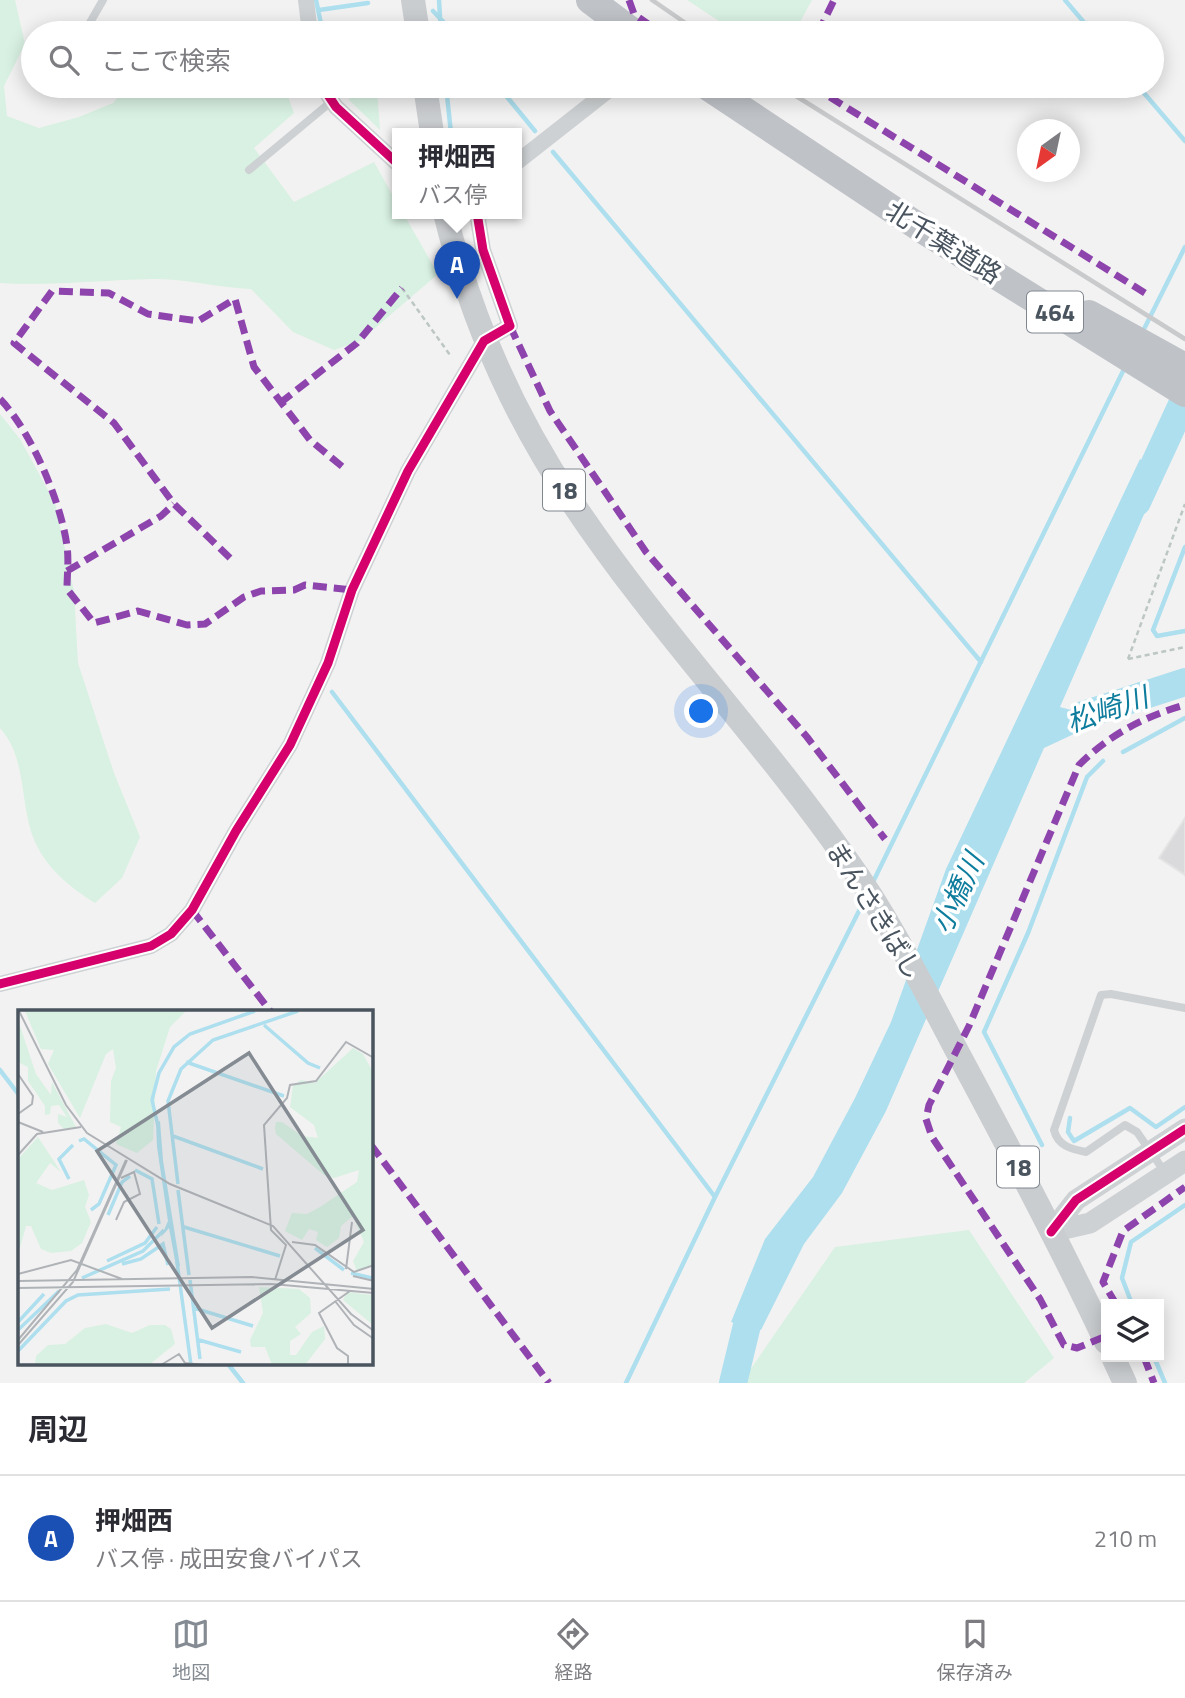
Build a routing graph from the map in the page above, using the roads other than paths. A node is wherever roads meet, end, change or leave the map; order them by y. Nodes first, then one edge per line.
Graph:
1 (103, 0) edge
2 (306, 0) edge
3 (413, 0) edge
4 (590, 0) edge
5 (91, 21) edge
6 (309, 21) edge
7 (416, 21) edge
8 (618, 21) edge
9 (330, 98) edge
10 (427, 98) edge
11 (599, 98) edge
12 (725, 98) edge
13 (332, 101) junction
14 (431, 128) edge
15 (522, 158) edge
16 (392, 159) edge
17 (249, 170) dead end
18 (447, 219) edge
19 (478, 219) edge
20 (925, 231) junction
21 (484, 341) junction
22 (1185, 367) edge
23 (1185, 393) edge
24 (0, 984) edge
25 (1185, 1008) edge
26 (1185, 1129) edge
27 (1151, 1152) junction
28 (1185, 1161) edge
29 (1165, 1174) junction
30 (1051, 1232) junction
31 (1101, 1332) edge
32 (1115, 1362) edge
33 (1125, 1383) edge

1 - 5 lane
2 - 6 street
3 - 7 main road
4 - 8 highway
9 - 13 street
10 - 14 main road
11 - 15 street
12 - 20 highway, 北千葉道路 / 464
13 - 16 street
13 - 17 lane
18 - 21 main road, 18
19 - 21 street
20 - 22 highway
20 - 23 highway, 北千葉道路 / 464
21 - 24 street
21 - 30 main road, まんさきばし / 18
25 - 27 lane
26 - 27 street
27 - 29 lane
27 - 30 street
28 - 29 street
29 - 30 street
30 - 31 main road, 18
32 - 33 main road

